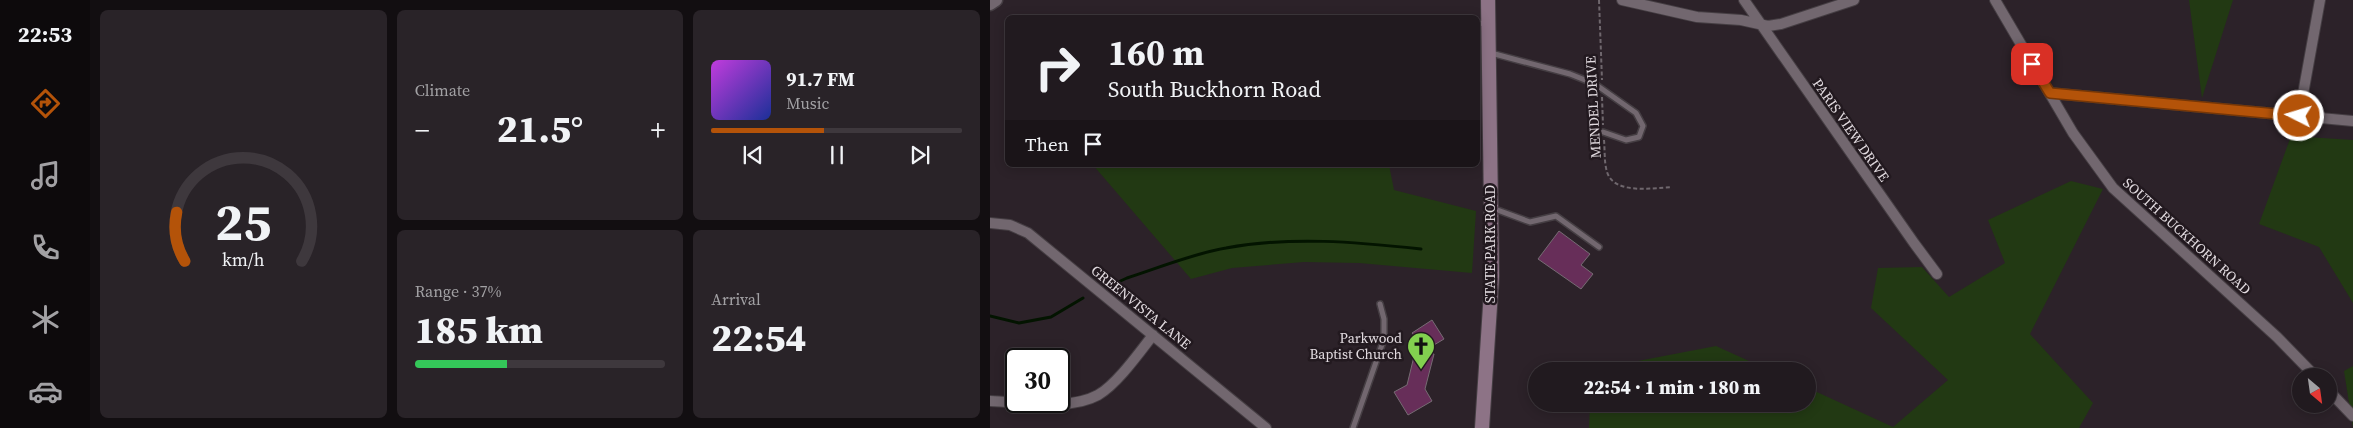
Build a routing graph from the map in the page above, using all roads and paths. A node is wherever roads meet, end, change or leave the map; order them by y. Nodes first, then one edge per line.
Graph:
1 (996, 0) edge
2 (1488, 0) edge
3 (1599, 0) edge
4 (1622, 0) edge
5 (1744, 0) edge
6 (1854, 0) edge
7 (1995, 0) edge
8 (2320, 0) edge
9 (990, 4) edge
10 (1483, 24) edge
11 (1760, 25) junction
12 (1488, 53) junction
13 (1602, 89) junction
14 (2050, 93) junction
15 (2299, 116) junction
16 (2353, 121) edge
17 (1603, 132) junction
18 (1672, 187) dead end
19 (1489, 207) junction
20 (990, 223) edge
21 (1599, 247) dead end
22 (1937, 274) dead end
23 (1380, 304) dead end
24 (1153, 335) junction
25 (2307, 368) edge
26 (2338, 400) edge
27 (990, 401) edge
28 (2353, 416) edge
29 (1266, 428) edge
30 (1353, 428) edge
31 (1482, 428) edge

1 - 9 street
2 - 10 main road, STATE PARK ROAD
3 - 13 path, MENDEL DRIVE
4 - 11 street
5 - 11 street, PARIS VIEW DRIVE
6 - 11 street
7 - 14 street, SOUTH BUCKHORN ROAD
8 - 15 street
10 - 12 main road, STATE PARK ROAD
11 - 22 street, PARIS VIEW DRIVE
12 - 13 lane
12 - 19 main road, STATE PARK ROAD
13 - 17 path, MENDEL DRIVE
13 - 17 lane
14 - 15 street
14 - 25 street, SOUTH BUCKHORN ROAD
15 - 16 street
17 - 18 path, MENDEL DRIVE
19 - 21 lane
19 - 31 main road, STATE PARK ROAD
20 - 24 street, GREENVISTA LANE
23 - 30 lane
24 - 27 street
24 - 29 street, GREENVISTA LANE
26 - 28 street

